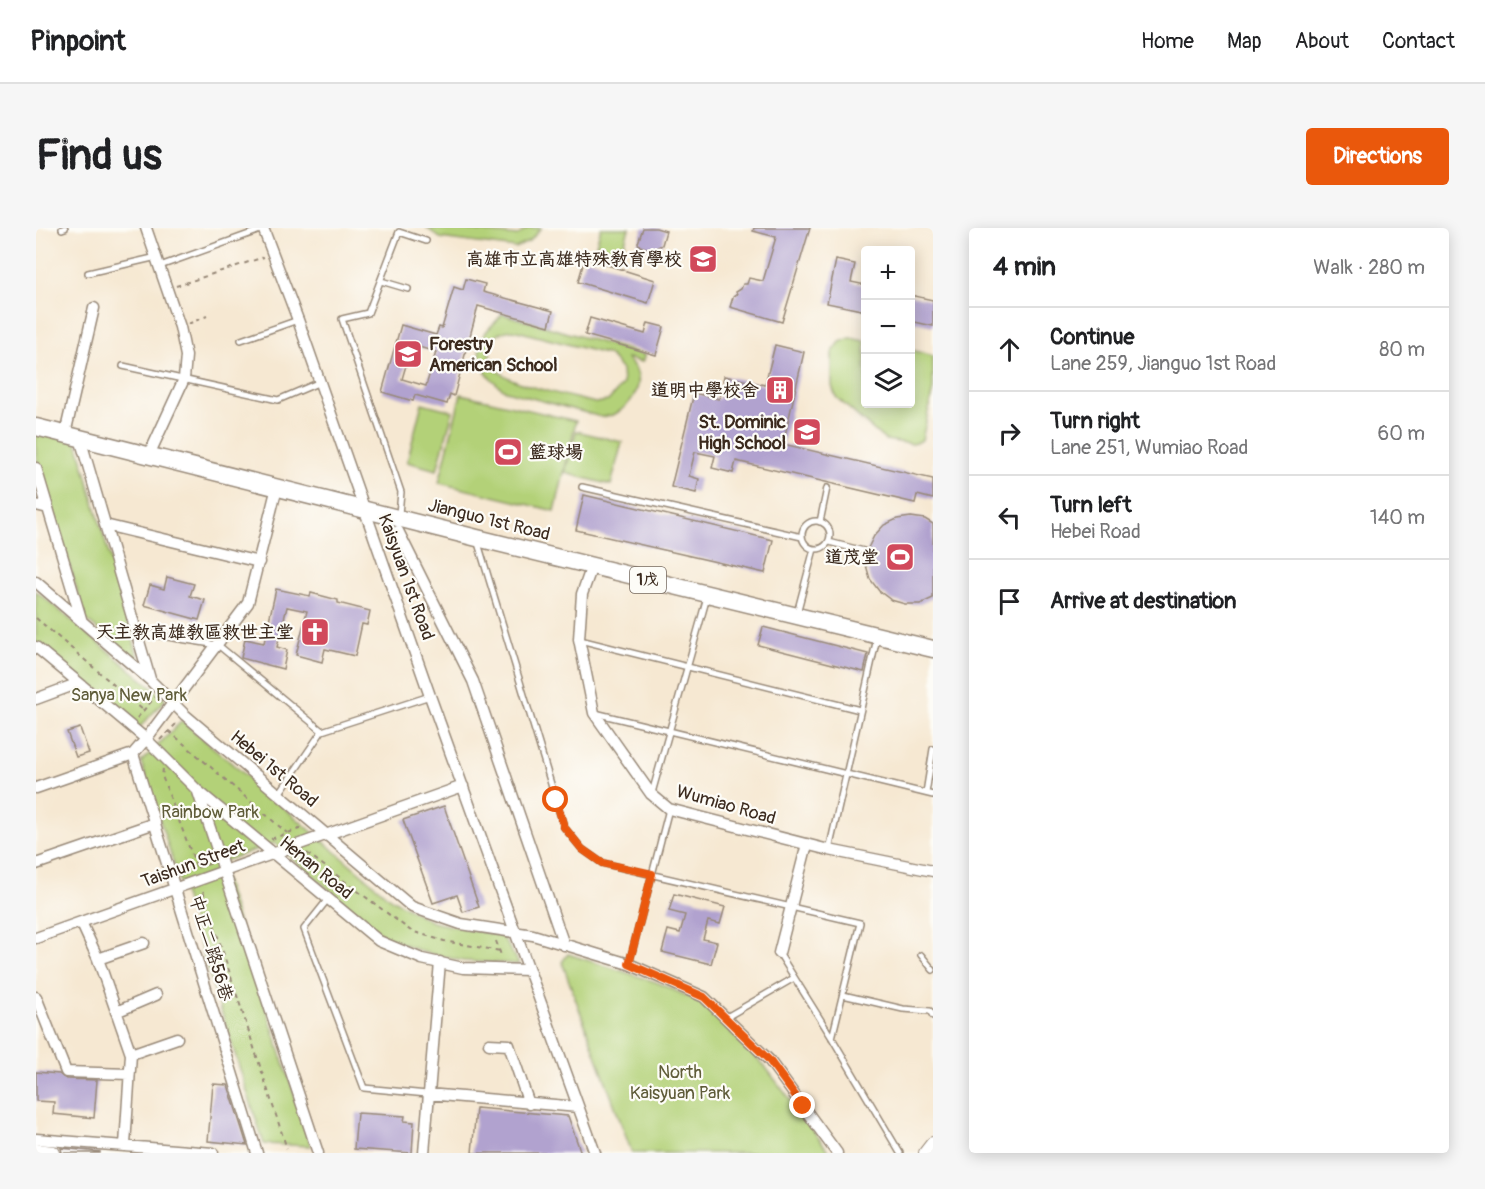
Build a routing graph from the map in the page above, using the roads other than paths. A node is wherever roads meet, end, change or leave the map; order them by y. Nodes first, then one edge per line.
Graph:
1 (146, 228) edge
2 (263, 228) edge
3 (426, 241) dead end
4 (158, 261) junction
5 (88, 273) dead end
6 (381, 281) junction
7 (408, 289) dead end
8 (94, 308) dead end
9 (298, 320) junction
10 (241, 340) dead end
11 (123, 366) dead end
12 (184, 379) junction
13 (320, 382) junction
14 (36, 427) edge
15 (73, 436) junction
16 (149, 455) junction
17 (36, 468) edge
18 (277, 487) junction
19 (582, 487) dead end
20 (827, 488) dead end
21 (36, 505) edge
22 (48, 508) junction
23 (364, 509) junction
24 (820, 522) junction
25 (399, 524) junction
26 (105, 525) junction
27 (802, 537) junction
28 (477, 538) junction
29 (829, 542) junction
30 (814, 549) junction
31 (864, 551) dead end
32 (259, 562) junction
33 (592, 566) junction
34 (36, 582) edge
35 (707, 595) junction
36 (797, 615) junction
37 (82, 622) junction
38 (136, 633) junction
39 (878, 635) junction
40 (579, 639) junction
41 (218, 645) junction
42 (36, 646) edge
43 (933, 649) edge
44 (687, 667) junction
45 (150, 680) junction
46 (79, 683) junction
47 (430, 696) junction
48 (36, 699) edge
49 (173, 704) junction
50 (860, 710) junction
51 (594, 712) junction
52 (669, 729) junction
53 (322, 731) junction
54 (150, 743) junction
55 (933, 749) edge
56 (133, 754) junction
57 (846, 774) junction
58 (463, 786) junction
59 (36, 788) edge
60 (197, 790) junction
61 (926, 793) junction
62 (279, 795) junction
63 (651, 795) junction
64 (933, 795) edge
65 (669, 809) junction
66 (155, 823) junction
67 (327, 835) junction
68 (807, 844) junction
69 (828, 850) junction
70 (272, 854) junction
71 (36, 864) edge
72 (224, 871) junction
73 (933, 871) edge
74 (652, 874) junction
75 (175, 888) junction
76 (328, 899) junction
77 (791, 907) junction
78 (81, 921) junction
79 (516, 935) junction
80 (36, 938) edge
81 (144, 943) dead end
82 (564, 945) junction
83 (779, 953) joint
84 (921, 955) dead end
85 (98, 959) junction
86 (440, 962) junction
87 (629, 964) junction
88 (529, 970) junction
89 (933, 970) edge
90 (794, 978) junction
91 (156, 995) dead end
92 (843, 995) junction
93 (36, 997) edge
94 (116, 1012) junction
95 (933, 1016) edge
96 (725, 1018) junction
97 (177, 1038) dead end
98 (832, 1038) junction
99 (489, 1044) dead end
100 (131, 1054) junction
101 (129, 1074) junction
102 (428, 1094) junction
103 (529, 1104) junction
104 (579, 1107) junction
105 (36, 1139) edge
106 (933, 1144) edge
107 (125, 1145) junction
108 (36, 1152) edge
109 (53, 1153) edge
110 (213, 1153) edge
111 (257, 1153) edge
112 (318, 1153) edge
113 (424, 1153) edge
114 (595, 1153) edge
115 (837, 1153) edge
116 (900, 1153) edge
117 (926, 1153) edge

1 - 4 street
2 - 4 lane
2 - 9 street, Kaisyuan 1st Road
3 - 6 lane
4 - 5 lane
4 - 12 street
6 - 7 lane
6 - 25 lane
8 - 15 street
9 - 10 lane
9 - 13 street, Kaisyuan 1st Road
11 - 12 lane
12 - 13 lane
12 - 16 street
13 - 23 street, Kaisyuan 1st Road
14 - 15 main road, Jianguo 1st Road / 1戊
15 - 16 main road, Jianguo 1st Road / 1戊
15 - 26 street
16 - 18 main road, Jianguo 1st Road / 1戊
17 - 22 street
18 - 23 main road, Jianguo 1st Road / 1戊
18 - 32 street
19 - 27 lane
20 - 24 lane
21 - 22 street
22 - 37 street
23 - 25 main road, Jianguo 1st Road / 1戊
23 - 47 street, Kaisyuan 1st Road
24 - 27 lane
24 - 29 lane
25 - 28 main road, Jianguo 1st Road / 1戊
25 - 82 street
26 - 32 street
26 - 38 street
27 - 30 lane
28 - 33 main road, Jianguo 1st Road / 1戊
28 - 74 lane
29 - 30 lane
29 - 31 lane
30 - 36 lane
32 - 41 street
33 - 35 main road, Jianguo 1st Road / 1戊
33 - 40 street, Wumiao Road
34 - 37 street, Hebei 1st Road
35 - 36 main road, Jianguo 1st Road / 1戊
35 - 44 lane
36 - 39 main road, Jianguo 1st Road / 1戊
37 - 45 street, Hebei 1st Road
38 - 41 lane
38 - 45 street
39 - 43 main road, Jianguo 1st Road / 1戊
39 - 50 lane
40 - 44 lane
40 - 51 street, Wumiao Road
41 - 49 street
41 - 53 lane
42 - 46 street, Henan Road
44 - 50 lane
44 - 52 lane
45 - 49 street, Hebei 1st Road
46 - 48 street
46 - 54 street, Henan Road
47 - 53 lane
47 - 58 street, Kaisyuan 1st Road
49 - 54 street
49 - 62 street, Hebei 1st Road
50 - 57 lane
51 - 52 lane
51 - 63 street, Wumiao Road
52 - 57 lane
52 - 63 lane
53 - 62 lane
54 - 56 street
54 - 60 street, Henan Road
55 - 61 lane
56 - 59 street
56 - 66 street, 中正二路56巷
57 - 61 lane
57 - 69 lane
58 - 67 street, Taishun Street
58 - 79 street, Kaisyuan 1st Road
60 - 70 street, Henan Road
60 - 72 street, 中正二路56巷
61 - 64 lane
62 - 67 street, Hebei 1st Road
63 - 65 street, Wumiao Road
65 - 68 street, Wumiao Road
65 - 74 lane
66 - 71 street
66 - 75 street, 中正二路56巷
67 - 70 street, Taishun Street
67 - 79 street, Hebei 1st Road
68 - 69 street, Wumiao Road
68 - 77 street
69 - 73 street, Wumiao Road
70 - 72 street, Taishun Street
70 - 76 street, Henan Road
72 - 75 street, Taishun Street
72 - 112 street, 中正二路56巷
74 - 77 lane
74 - 87 lane
75 - 78 street, Taishun Street
75 - 111 street, 中正二路56巷
76 - 86 street, Henan Road
76 - 102 lane
77 - 83 street
77 - 92 lane
78 - 80 street, Taishun Street
78 - 85 street
79 - 82 street, Hebei 1st Road
79 - 88 street, Kaisyuan 1st Road
81 - 85 street
82 - 87 street, Hebei 1st Road
83 - 90 lane
84 - 89 lane
85 - 94 street
86 - 88 street, Henan Road
86 - 102 street
87 - 96 street, Hebei 1st Road
88 - 104 street
90 - 96 lane
90 - 98 lane
91 - 94 street
92 - 95 lane
92 - 98 lane
93 - 101 street
94 - 100 street
96 - 115 street, Hebei 1st Road
97 - 100 street
98 - 116 lane
99 - 103 street
100 - 101 street
101 - 107 street
102 - 103 street
102 - 113 street
103 - 104 street
104 - 114 street
105 - 107 street
106 - 117 street
107 - 110 street
108 - 109 street

